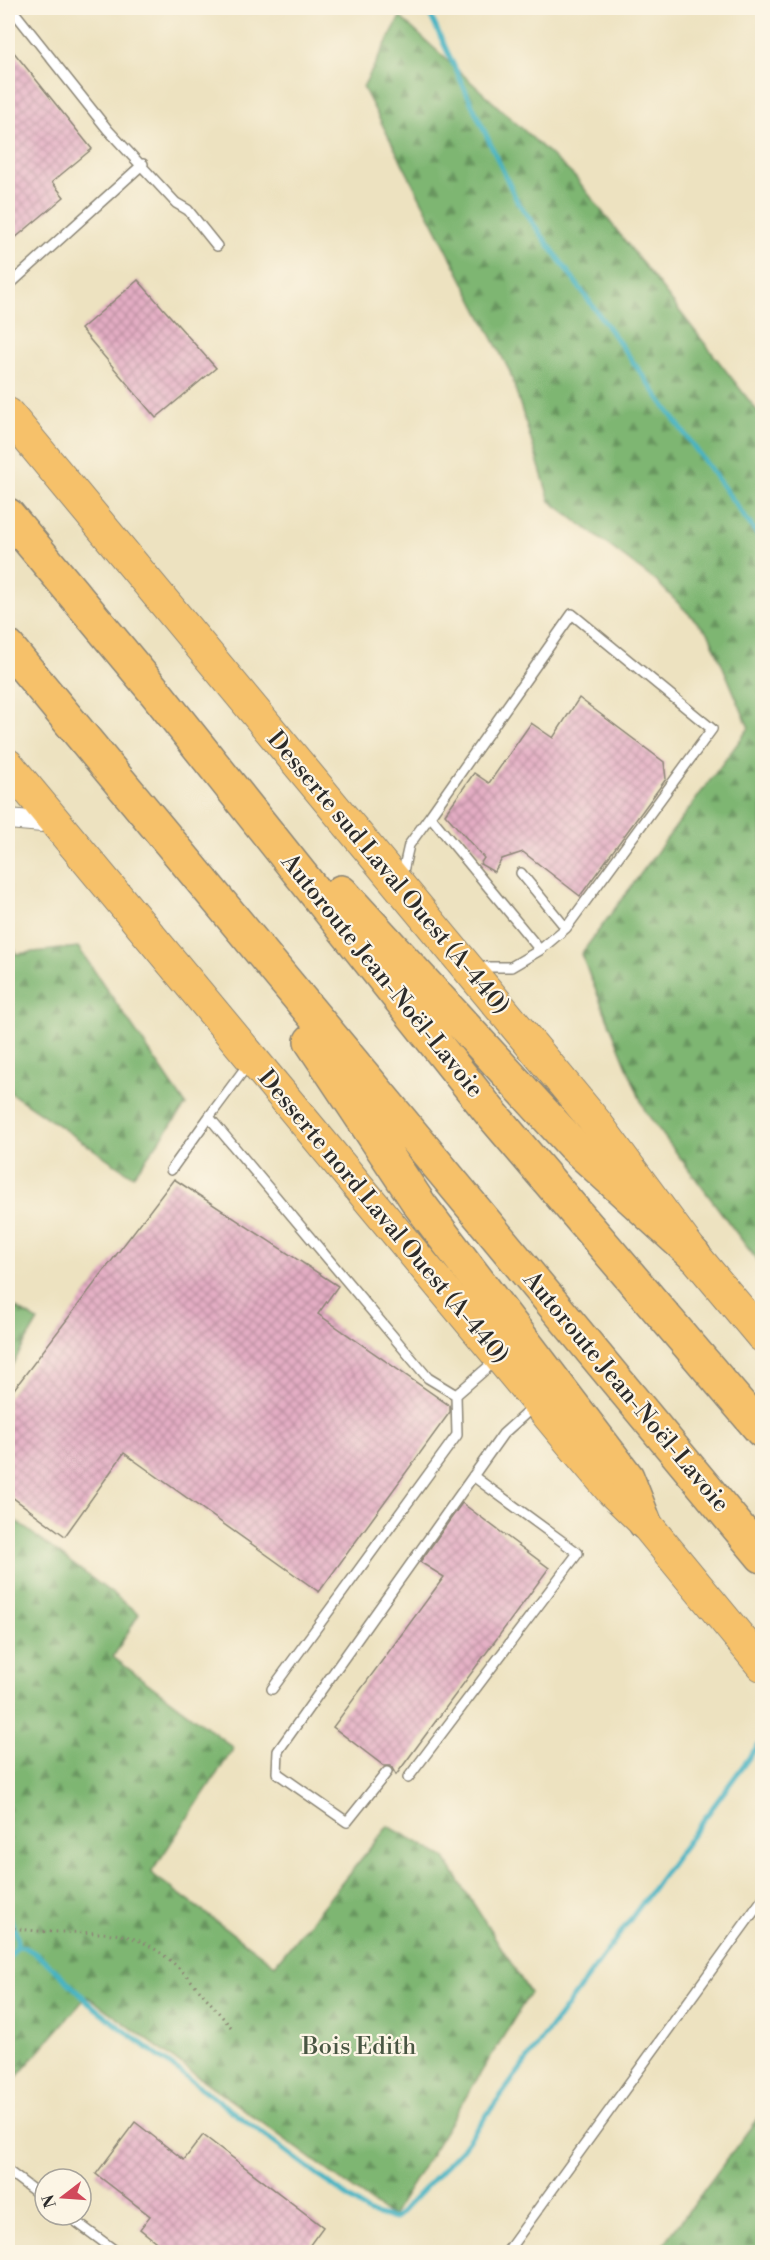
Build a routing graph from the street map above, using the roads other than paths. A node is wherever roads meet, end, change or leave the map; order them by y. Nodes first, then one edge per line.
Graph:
1 (10, 8) edge
2 (143, 164) junction
3 (217, 246) dead end
4 (8, 286) edge
5 (8, 414) edge
6 (8, 515) edge
7 (8, 647) edge
8 (156, 693) junction
9 (8, 765) edge
10 (429, 816) junction
11 (8, 819) edge
12 (54, 823) junction
13 (521, 873) dead end
14 (401, 888) junction
15 (213, 895) junction
16 (566, 928) junction
17 (540, 950) junction
18 (466, 966) junction
19 (252, 1060) junction
20 (208, 1117) junction
21 (171, 1170) dead end
22 (694, 1255) junction
23 (762, 1336) edge
24 (499, 1357) junction
25 (456, 1395) junction
26 (538, 1403) junction
27 (762, 1431) edge
28 (473, 1476) junction
29 (645, 1523) junction
30 (762, 1556) edge
31 (762, 1665) edge
32 (272, 1689) dead end
33 (387, 1772) dead end
34 (408, 1778) dead end
35 (762, 1900) edge
36 (8, 2171) edge
37 (33, 2190) edge
38 (83, 2227) edge
39 (117, 2253) edge
40 (507, 2253) edge

1 - 2 lane
2 - 3 lane
2 - 4 lane
5 - 14 main road, Desserte sud Laval Ouest (A-440)
6 - 8 highway, Autoroute Jean-Noël-Lavoie
7 - 15 highway, Autoroute Jean-Noël-Lavoie
8 - 22 highway
8 - 27 highway, Autoroute Jean-Noël-Lavoie
9 - 12 main road, Desserte nord Laval Ouest (A-440)
10 - 14 lane
10 - 16 lane
10 - 17 lane
11 - 12 street
12 - 19 main road, Desserte nord Laval Ouest (A-440)
13 - 16 lane
14 - 18 main road, Desserte sud Laval Ouest (A-440)
15 - 29 highway
15 - 30 highway, Autoroute Jean-Noël-Lavoie
16 - 17 lane
17 - 18 lane
18 - 22 main road, Desserte sud Laval Ouest (A-440)
19 - 20 lane
19 - 24 main road, Desserte nord Laval Ouest (A-440)
20 - 21 lane
20 - 25 lane
22 - 23 main road, Desserte sud Laval Ouest (A-440)
24 - 25 lane
24 - 26 main road, Desserte nord Laval Ouest (A-440)
25 - 32 lane
26 - 28 lane
26 - 29 main road, Desserte nord Laval Ouest (A-440)
28 - 33 lane
28 - 34 lane
29 - 31 main road, Desserte nord Laval Ouest (A-440)
35 - 40 lane
36 - 37 lane
38 - 39 lane

